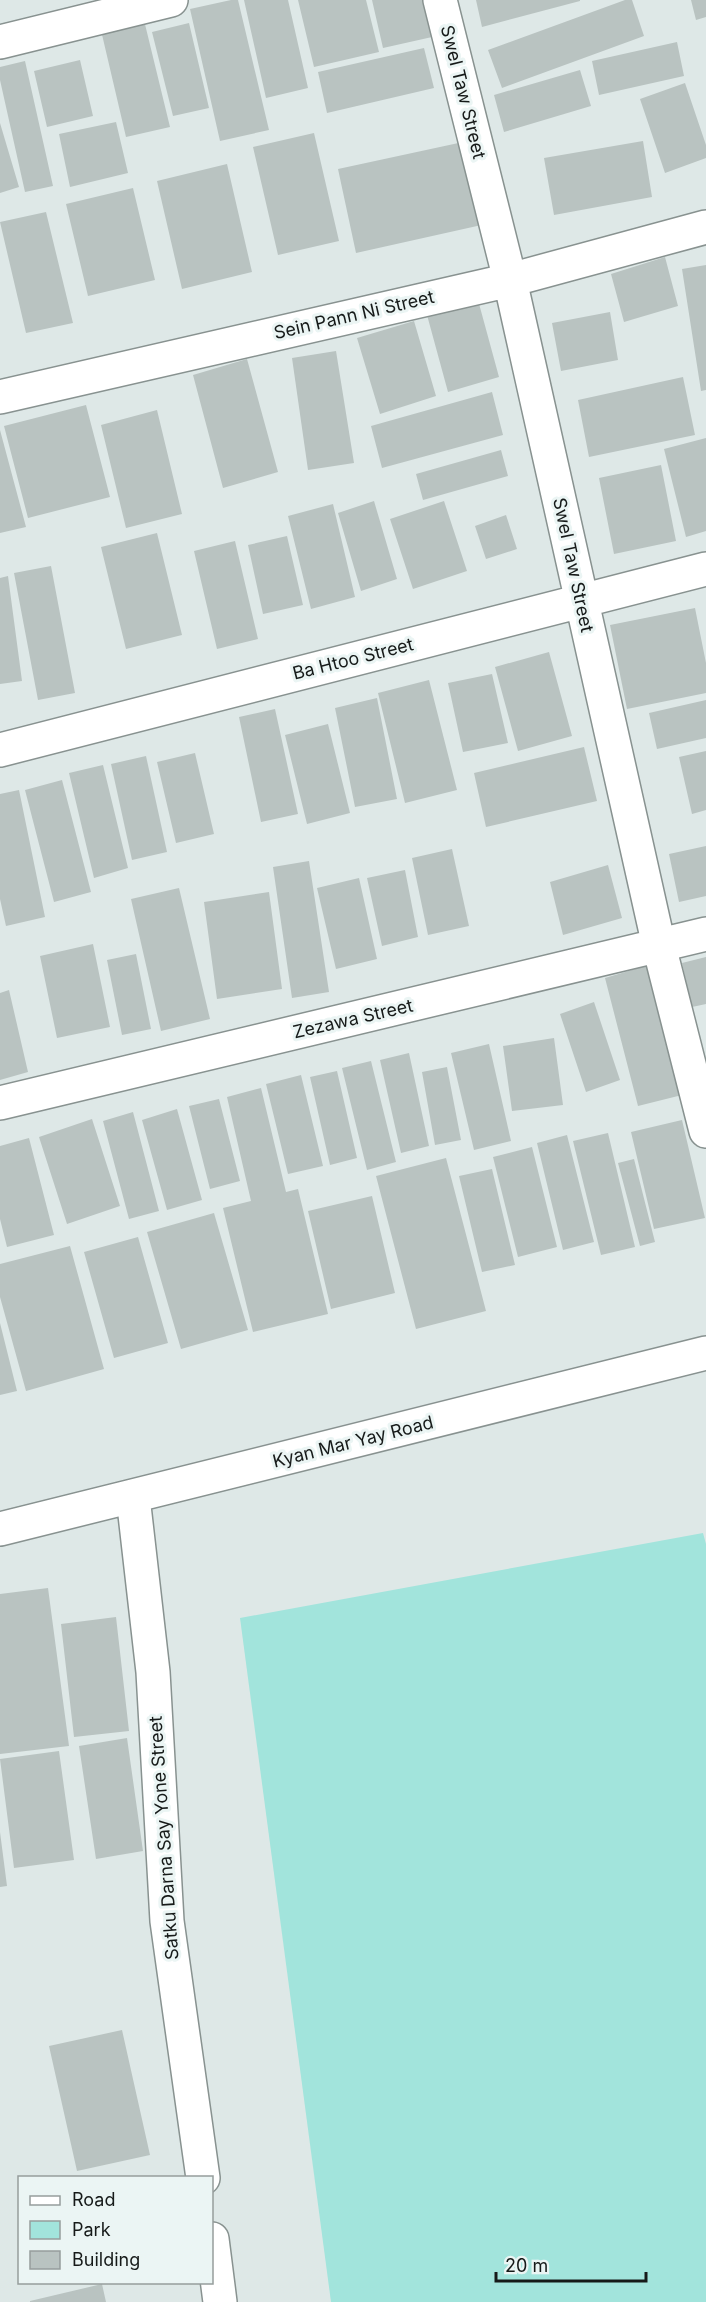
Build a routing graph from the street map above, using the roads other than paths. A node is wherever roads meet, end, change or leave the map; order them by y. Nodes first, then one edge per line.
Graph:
1 (171, 0) edge
2 (440, 0) edge
3 (0, 42) edge
4 (706, 227) edge
5 (510, 280) junction
6 (0, 397) edge
7 (706, 569) edge
8 (580, 601) junction
9 (0, 750) edge
10 (706, 934) edge
11 (659, 946) junction
12 (0, 1103) edge
13 (706, 1131) edge
14 (706, 1353) edge
15 (134, 1497) junction
16 (0, 1529) edge
17 (203, 2176) edge
18 (213, 2247) edge
19 (220, 2302) edge

1 - 3 street
2 - 5 street, Swel Taw Street
4 - 5 street, Sein Pann Ni Street
5 - 6 street, Sein Pann Ni Street
5 - 8 street, Swel Taw Street
7 - 8 street, Ba Htoo Street
8 - 9 street, Ba Htoo Street
8 - 11 street, Swel Taw Street
10 - 11 street, Zezawa Street
11 - 12 street, Zezawa Street
11 - 13 street, Swel Taw Street
14 - 15 street, Kyan Mar Yay Road
15 - 16 street, Kyan Mar Yay Road
15 - 17 street, Satku Darna Say Yone Street
18 - 19 street

